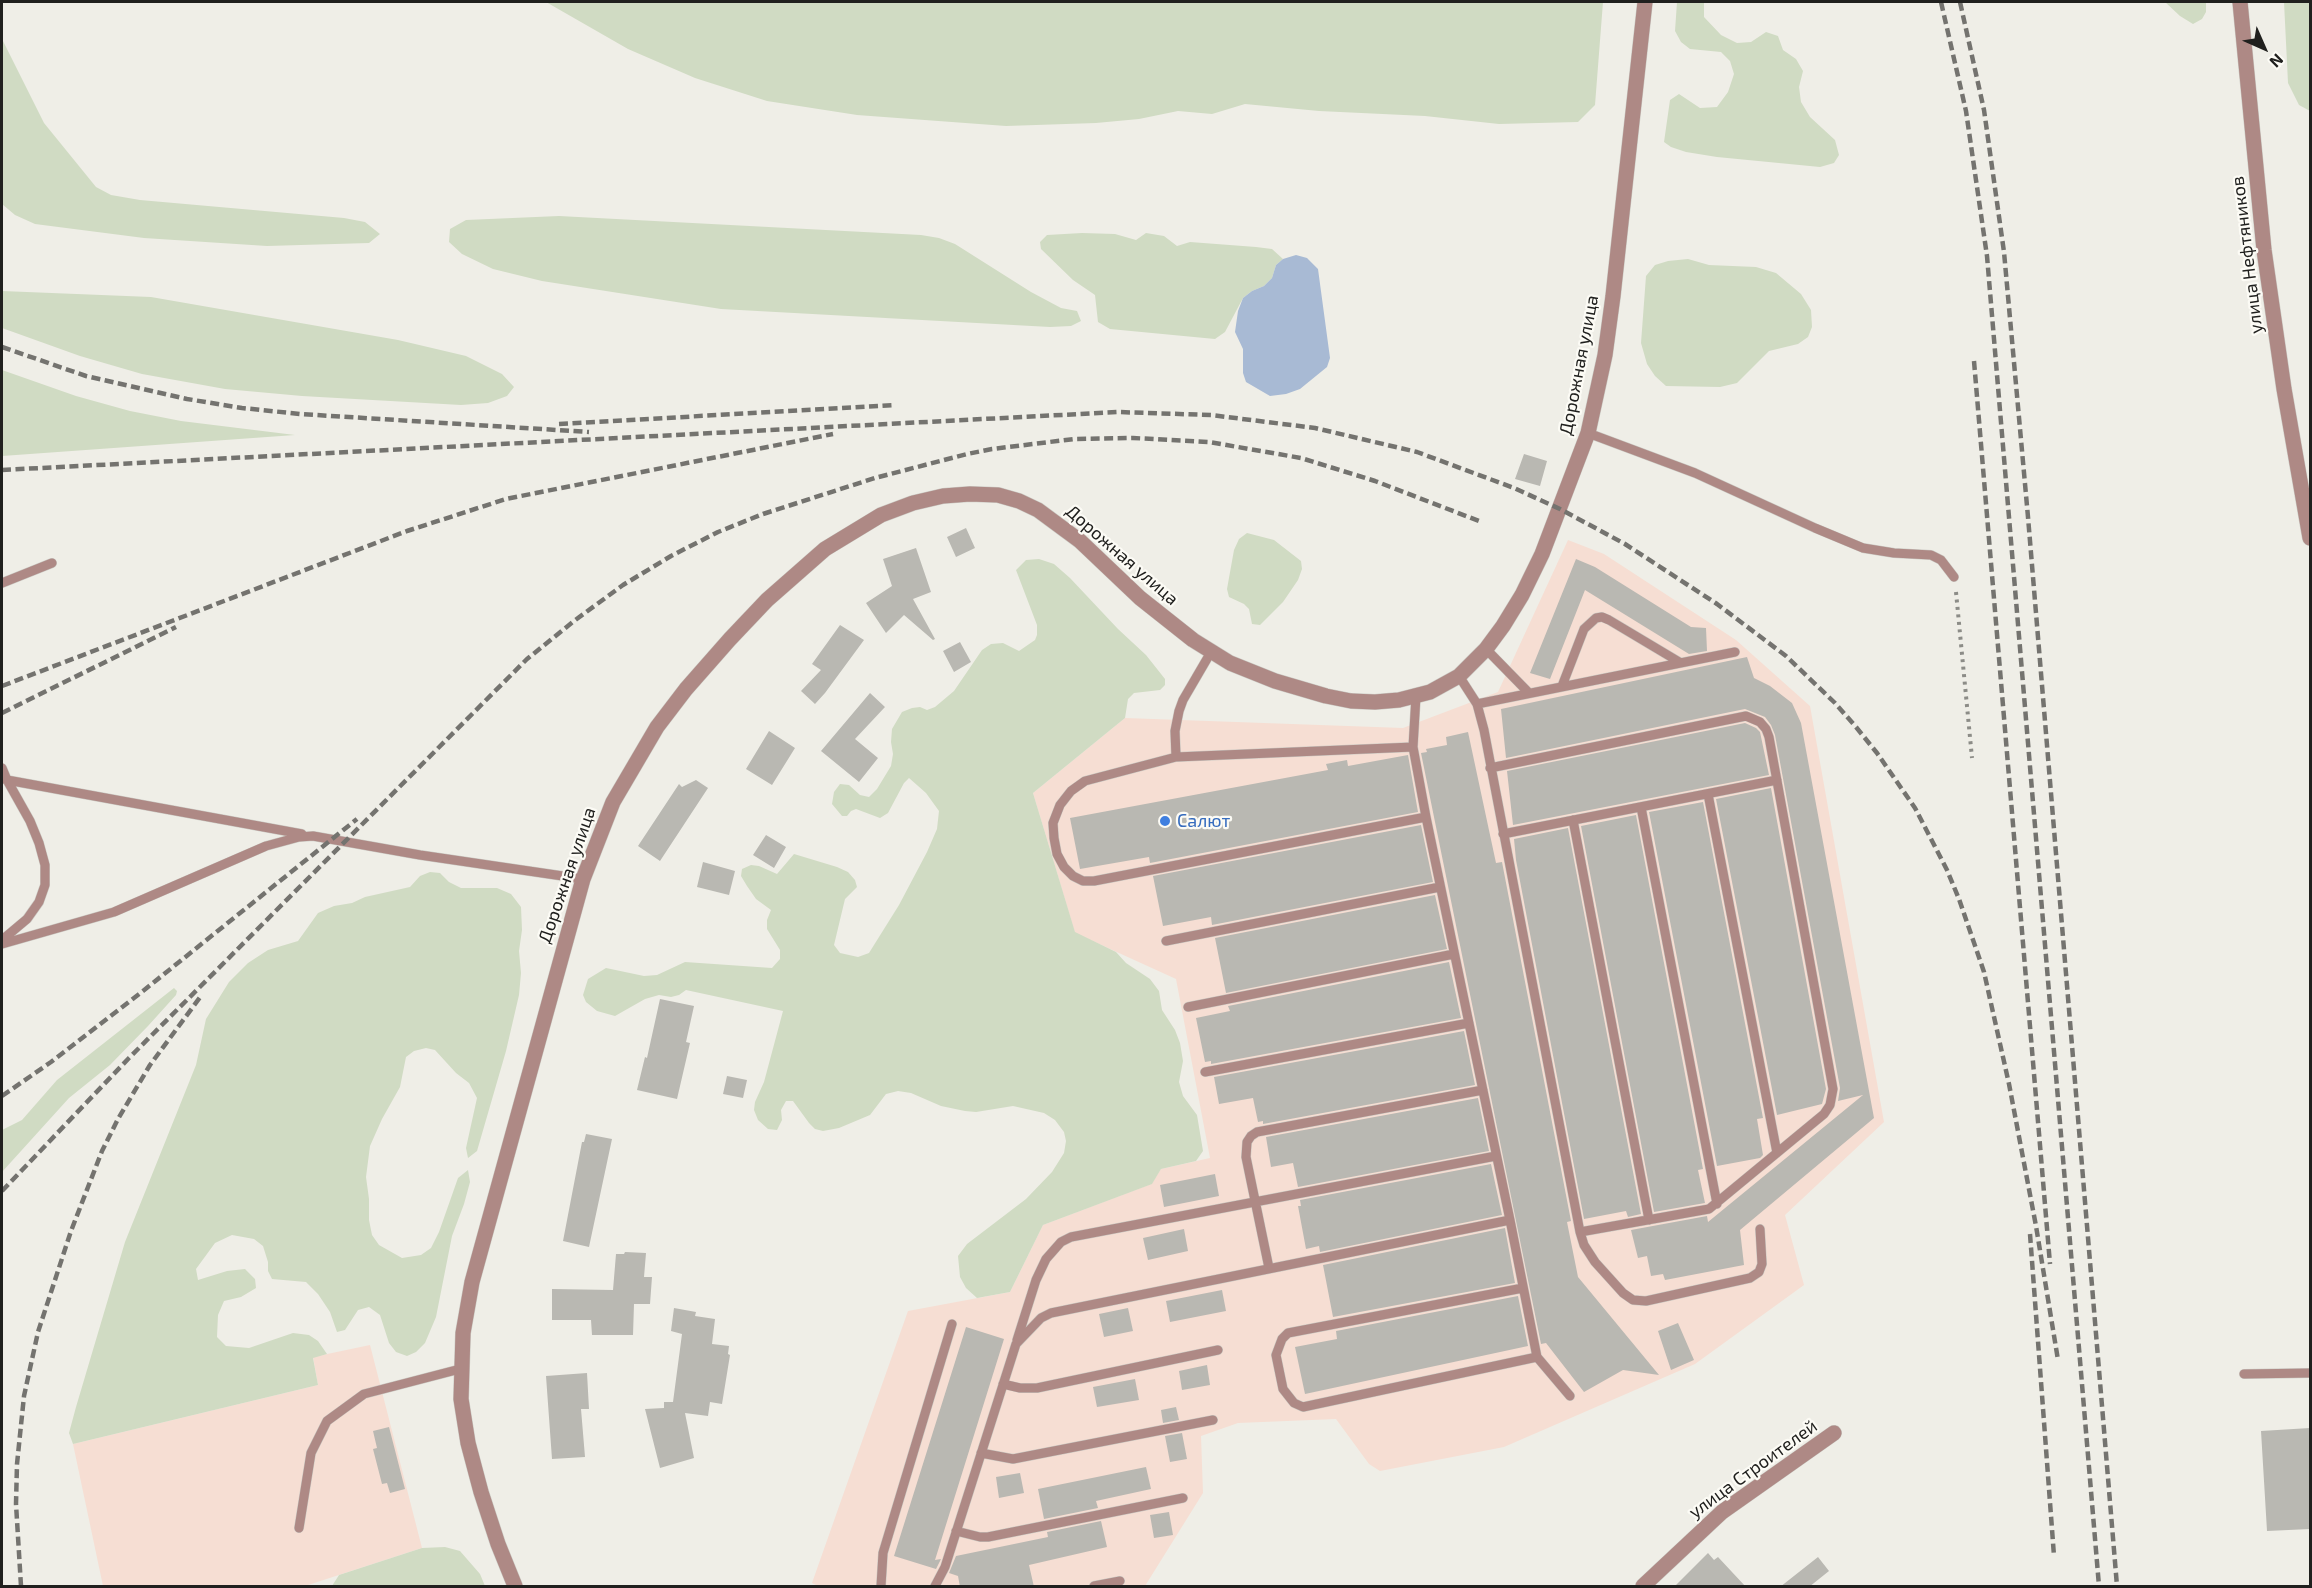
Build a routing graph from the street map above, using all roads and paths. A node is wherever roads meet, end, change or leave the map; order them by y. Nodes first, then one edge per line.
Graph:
1 (1645, 2) edge
2 (2240, 2) edge
3 (1588, 434) junction
4 (2310, 537) edge
5 (52, 563) dead end
6 (1954, 577) joint
7 (2, 583) edge
8 (1486, 649) junction
9 (1211, 652) junction
10 (1735, 652) dead end
11 (1681, 663) junction
12 (1459, 676) junction
13 (1562, 686) junction
14 (1527, 692) junction
15 (1416, 696) junction
16 (1477, 704) junction
17 (1413, 747) junction
18 (1176, 757) junction
19 (1972, 759) dead end
20 (2, 768) edge
21 (1490, 768) junction
22 (4, 779) edge
23 (1777, 780) junction
24 (1708, 794) junction
25 (1641, 807) junction
26 (1426, 817) junction
27 (1573, 820) junction
28 (1503, 834) junction
29 (313, 836) junction
30 (583, 879) junction
31 (1440, 887) junction
32 (1166, 941) dead end
33 (2, 942) edge
34 (1454, 954) junction
35 (1188, 1007) dead end
36 (1469, 1023) junction
37 (1205, 1072) dead end
38 (1483, 1090) junction
39 (1777, 1153) junction
40 (1496, 1156) junction
41 (1256, 1202) junction
42 (1717, 1204) junction
43 (1510, 1220) junction
44 (1649, 1220) junction
45 (1760, 1229) dead end
46 (1580, 1232) junction
47 (1269, 1268) junction
48 (1523, 1288) junction
49 (952, 1324) dead end
50 (1016, 1344) junction
51 (1218, 1350) dead end
52 (1537, 1357) junction
53 (460, 1369) junction
54 (2310, 1373) edge
55 (2244, 1374) dead end
56 (1003, 1384) junction
57 (1570, 1396) dead end
58 (1213, 1419) dead end
59 (1834, 1434) dead end
60 (981, 1453) junction
61 (1183, 1498) dead end
62 (299, 1528) dead end
63 (956, 1531) junction
64 (1120, 1581) dead end
65 (515, 1587) edge
66 (881, 1587) edge
67 (934, 1587) edge
68 (1094, 1587) edge
69 (1643, 1587) edge

1 - 3 street, Дорожная улица
2 - 4 street, улица Нефтяников
3 - 6 lane
3 - 8 street, Дорожная улица
5 - 7 lane
6 - 19 path
8 - 12 street, Дорожная улица
8 - 14 lane
9 - 15 street, Дорожная улица
9 - 18 lane
9 - 30 street, Дорожная улица
10 - 11 lane
11 - 13 lane
11 - 13 lane
12 - 15 street, Дорожная улица
12 - 16 lane
13 - 14 lane
14 - 16 lane
15 - 17 lane
16 - 21 lane
17 - 18 lane
17 - 26 lane
18 - 26 lane
20 - 22 lane
21 - 23 lane
21 - 28 lane
22 - 29 lane
22 - 33 lane
23 - 24 lane
23 - 39 lane
24 - 25 lane
24 - 39 lane
25 - 27 lane
25 - 42 lane
26 - 31 lane
27 - 28 lane
27 - 44 lane
28 - 46 lane
29 - 30 lane
29 - 33 lane
30 - 53 street, Дорожная улица
31 - 32 lane
31 - 34 lane
34 - 35 lane
34 - 36 lane
36 - 37 lane
36 - 38 lane
38 - 40 lane
38 - 41 lane
39 - 42 lane
40 - 41 lane
40 - 43 lane
41 - 47 lane
41 - 50 lane
42 - 44 lane
43 - 47 lane
43 - 48 lane
44 - 46 lane
45 - 46 lane
47 - 50 lane
48 - 52 lane
48 - 52 lane
49 - 66 lane
50 - 56 lane
51 - 56 lane
52 - 57 lane
53 - 62 lane
53 - 65 street, Дорожная улица
54 - 55 lane
56 - 60 lane
58 - 60 lane
59 - 69 street, улица Строителей
60 - 63 lane
61 - 63 lane
63 - 67 lane
64 - 68 lane

